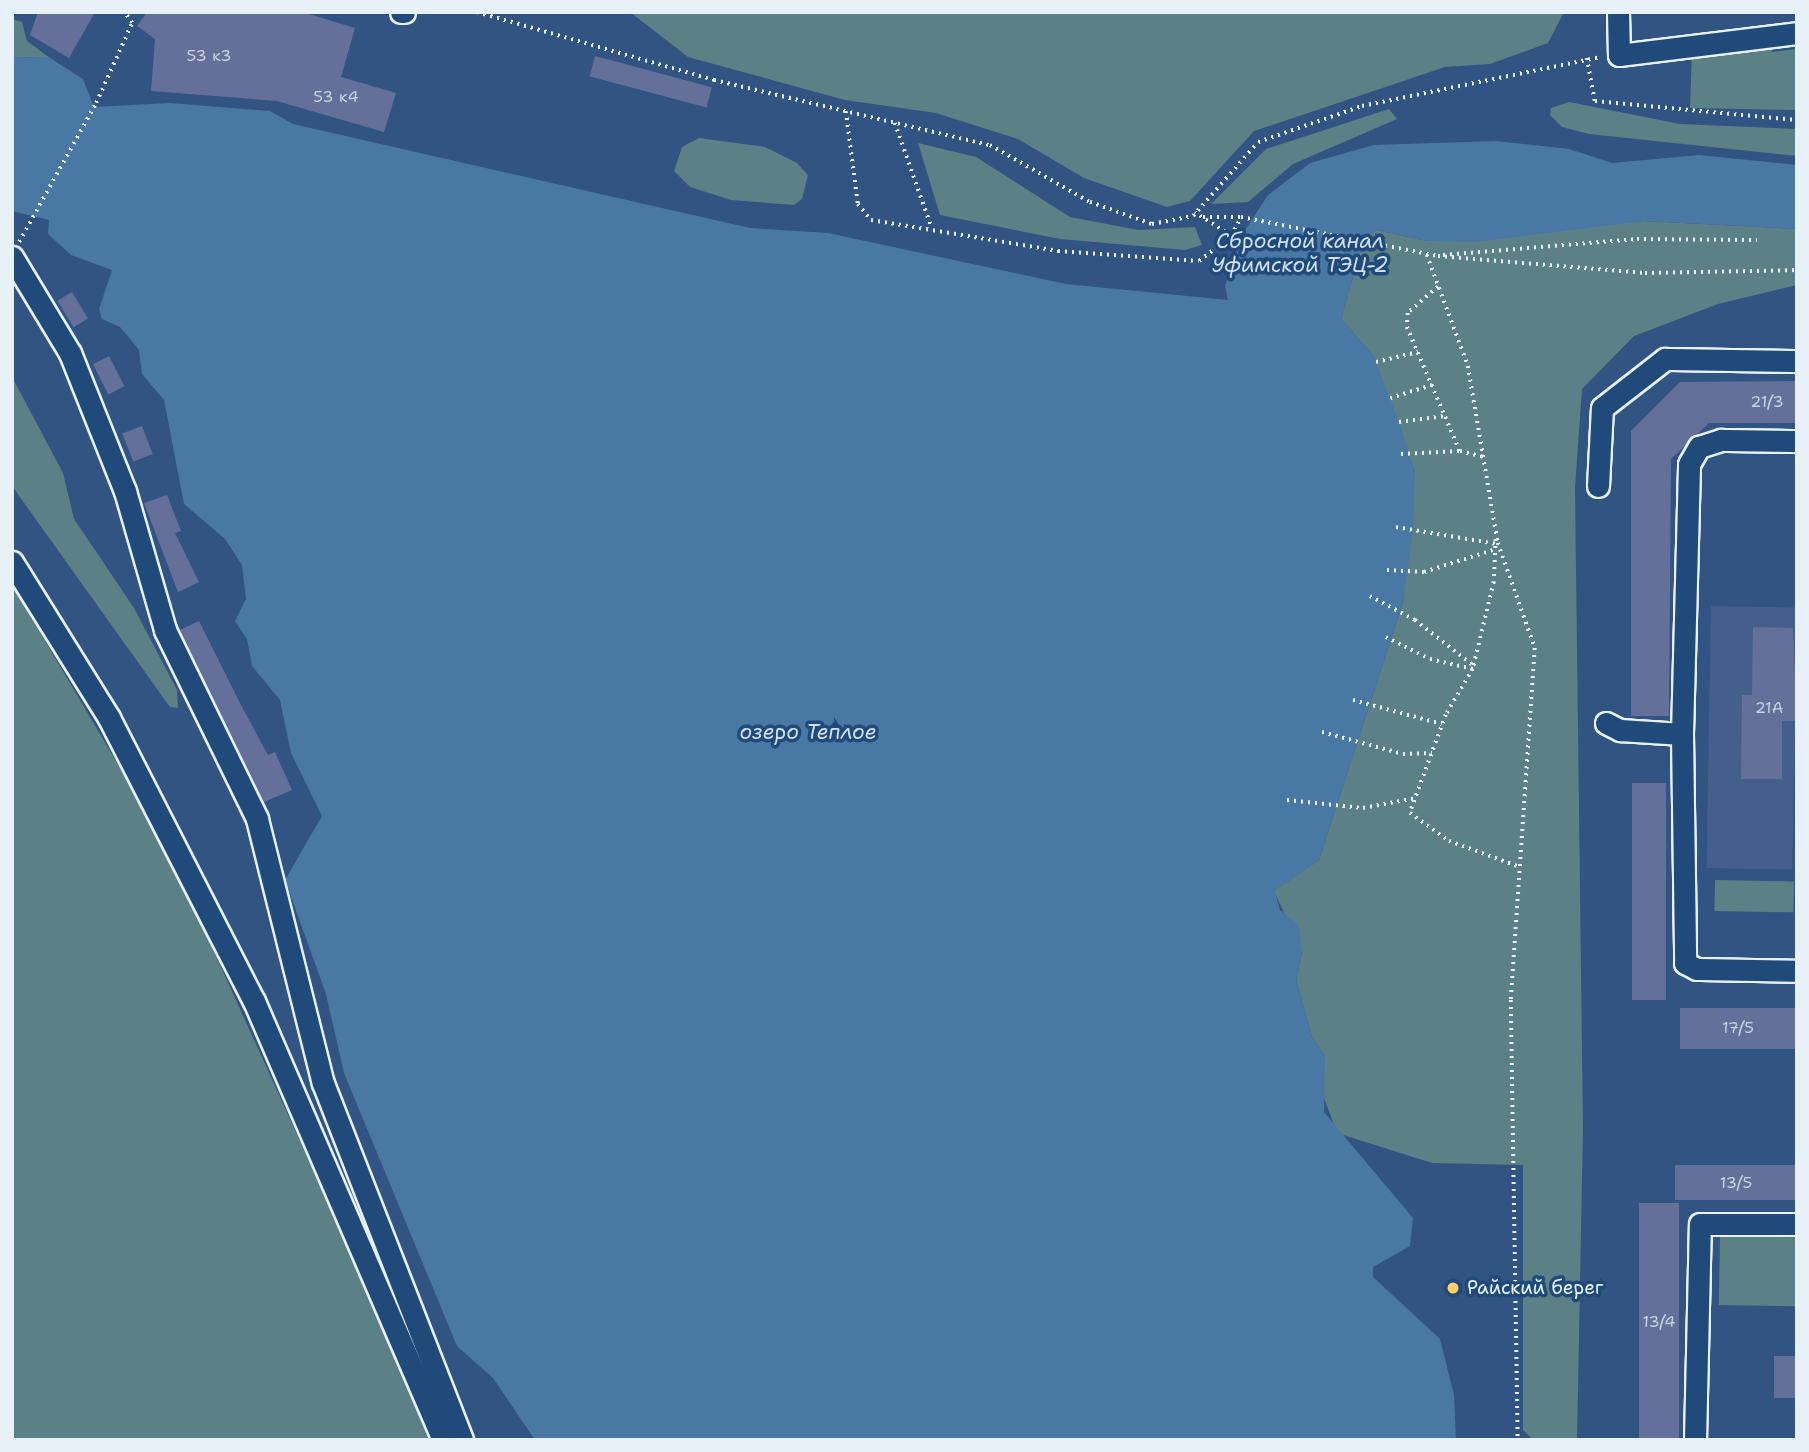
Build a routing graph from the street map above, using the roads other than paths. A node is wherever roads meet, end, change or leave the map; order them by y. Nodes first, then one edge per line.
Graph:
1 (1618, 12) edge
2 (1797, 33) edge
3 (12, 257) edge
4 (1797, 362) edge
5 (1797, 441) edge
6 (1598, 486) dead end
7 (12, 562) edge
8 (1606, 723) dead end
9 (1682, 734) junction
10 (1797, 971) edge
11 (1797, 1224) edge
12 (443, 1440) edge
13 (462, 1440) edge
14 (1695, 1440) edge

1 - 2 street
3 - 13 street
4 - 6 street
5 - 9 street
7 - 12 street
8 - 9 street
9 - 10 street
11 - 14 street

